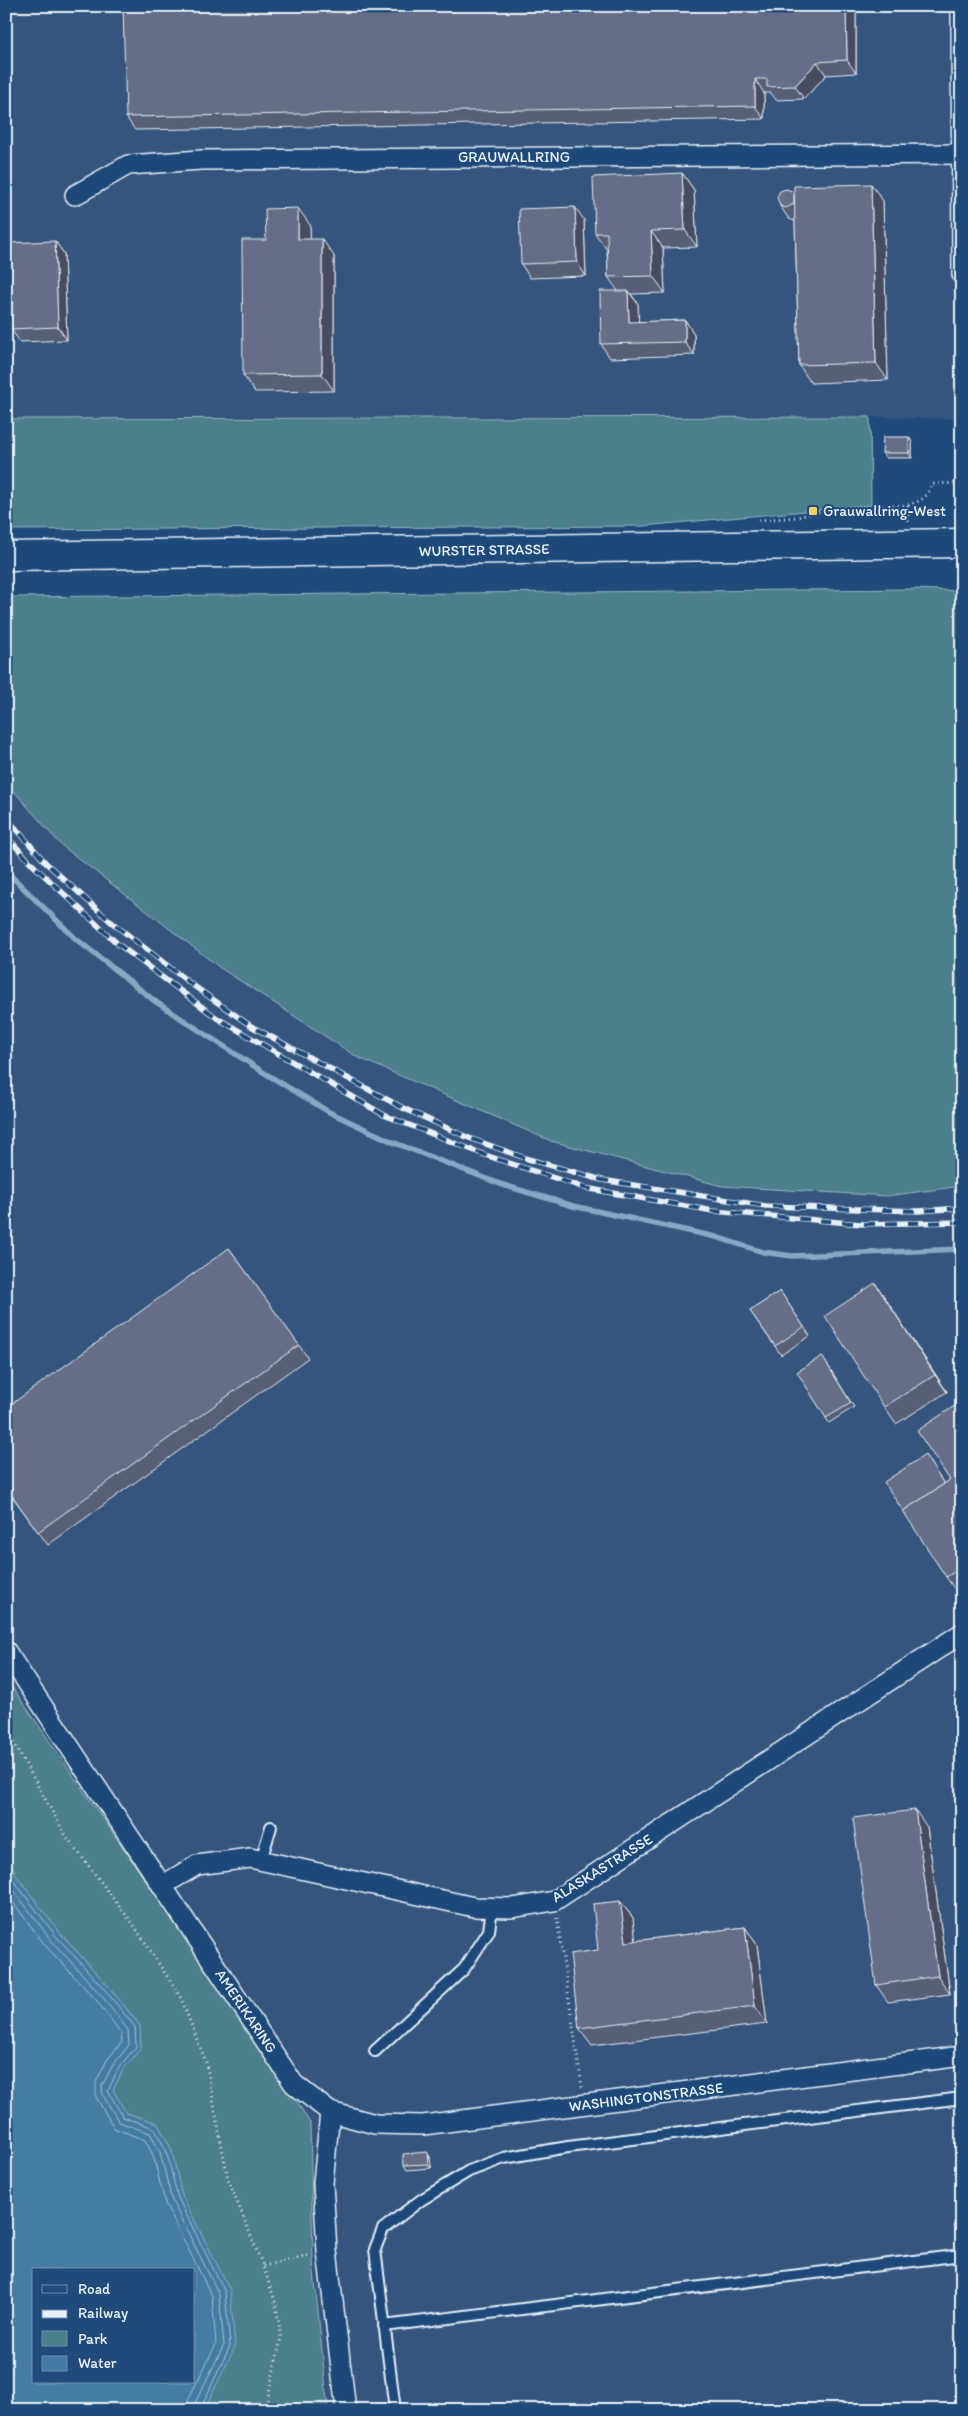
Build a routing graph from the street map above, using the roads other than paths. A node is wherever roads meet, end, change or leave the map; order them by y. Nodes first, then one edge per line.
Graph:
1 (961, 6) edge
2 (961, 154) edge
3 (75, 195) dead end
4 (962, 275) edge
5 (962, 543) edge
6 (6, 556) edge
7 (962, 1633) edge
8 (6, 1651) edge
9 (271, 1827) dead end
10 (261, 1860) junction
11 (164, 1885) junction
12 (492, 1907) junction
13 (375, 2051) dead end
14 (962, 2056) edge
15 (962, 2098) edge
16 (330, 2112) junction
17 (962, 2255) edge
18 (384, 2326) junction
19 (346, 2410) edge
20 (394, 2410) edge

1 - 2 street
2 - 3 street, GRAUWALLRING
2 - 4 street
5 - 6 main road, WURSTER STRASSE
7 - 12 street, ALASKASTRASSE
8 - 11 street, AMERIKARING
9 - 10 lane
10 - 11 street, ALASKASTRASSE
10 - 12 street, ALASKASTRASSE
11 - 16 street, AMERIKARING
12 - 13 lane
14 - 16 street, WASHINGTONSTRASSE
15 - 18 lane
16 - 19 street
17 - 18 lane
18 - 20 lane

